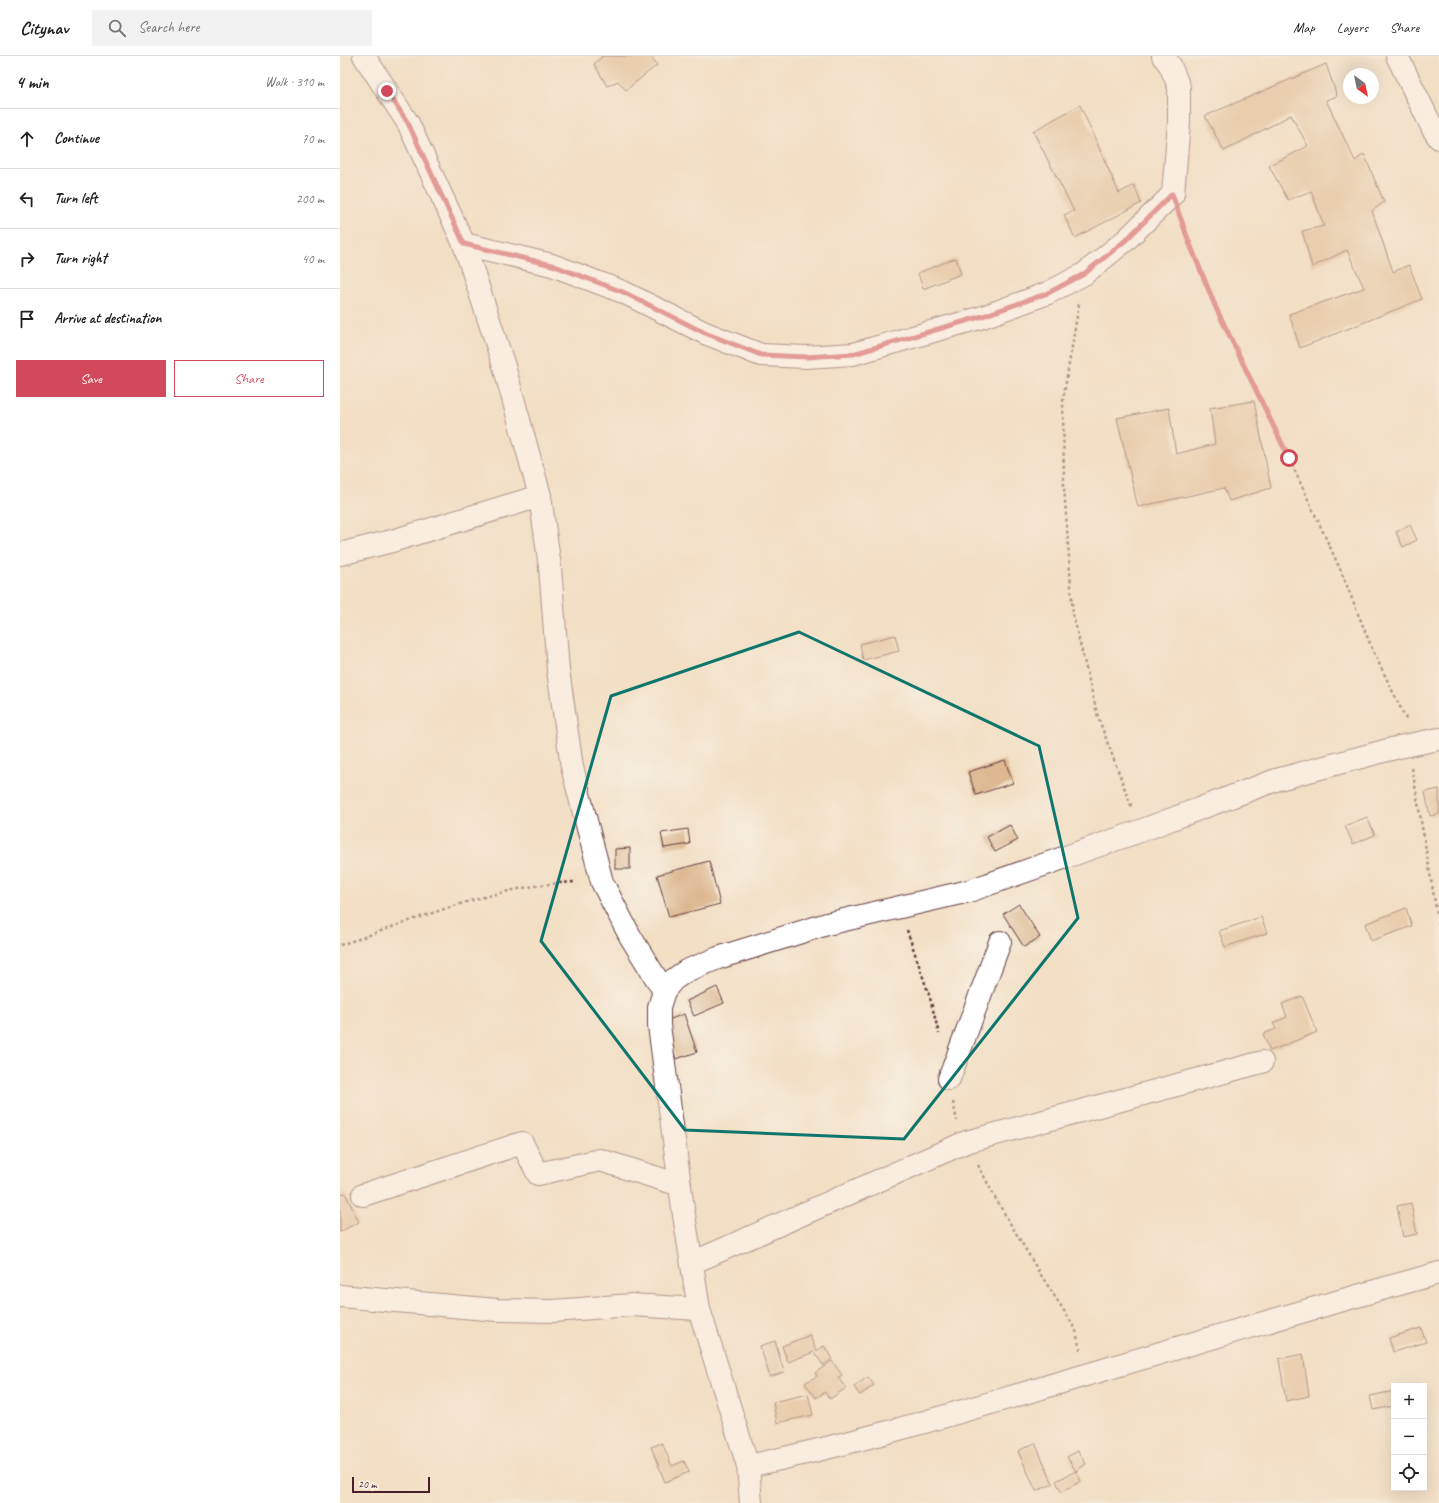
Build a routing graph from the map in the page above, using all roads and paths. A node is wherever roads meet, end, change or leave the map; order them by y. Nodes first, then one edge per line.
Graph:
1 (364, 56) edge
2 (1163, 56) edge
3 (1397, 56) edge
4 (1439, 138) edge
5 (1172, 194) junction
6 (464, 244) junction
7 (1084, 274) junction
8 (540, 496) junction
9 (340, 554) edge
10 (1439, 739) edge
11 (1413, 744) junction
12 (1140, 831) junction
13 (602, 882) junction
14 (1439, 926) edge
15 (1000, 942) dead end
16 (340, 945) edge
17 (664, 991) junction
18 (1262, 1062) dead end
19 (949, 1079) dead end
20 (680, 1185) junction
21 (363, 1195) dead end
22 (692, 1263) junction
23 (1439, 1273) edge
24 (340, 1296) edge
25 (699, 1309) junction
26 (748, 1466) junction
27 (751, 1503) edge

1 - 6 street
2 - 5 street
3 - 4 street
5 - 7 street
5 - 11 path
6 - 7 street
6 - 8 street
7 - 12 path
8 - 9 street
8 - 13 street
10 - 11 street
11 - 12 street
11 - 14 path
12 - 17 street
13 - 16 path
13 - 17 street
15 - 19 street
17 - 20 street
18 - 22 street
20 - 21 street
20 - 22 street
22 - 25 street
23 - 26 street
24 - 25 street
25 - 26 street
26 - 27 street

